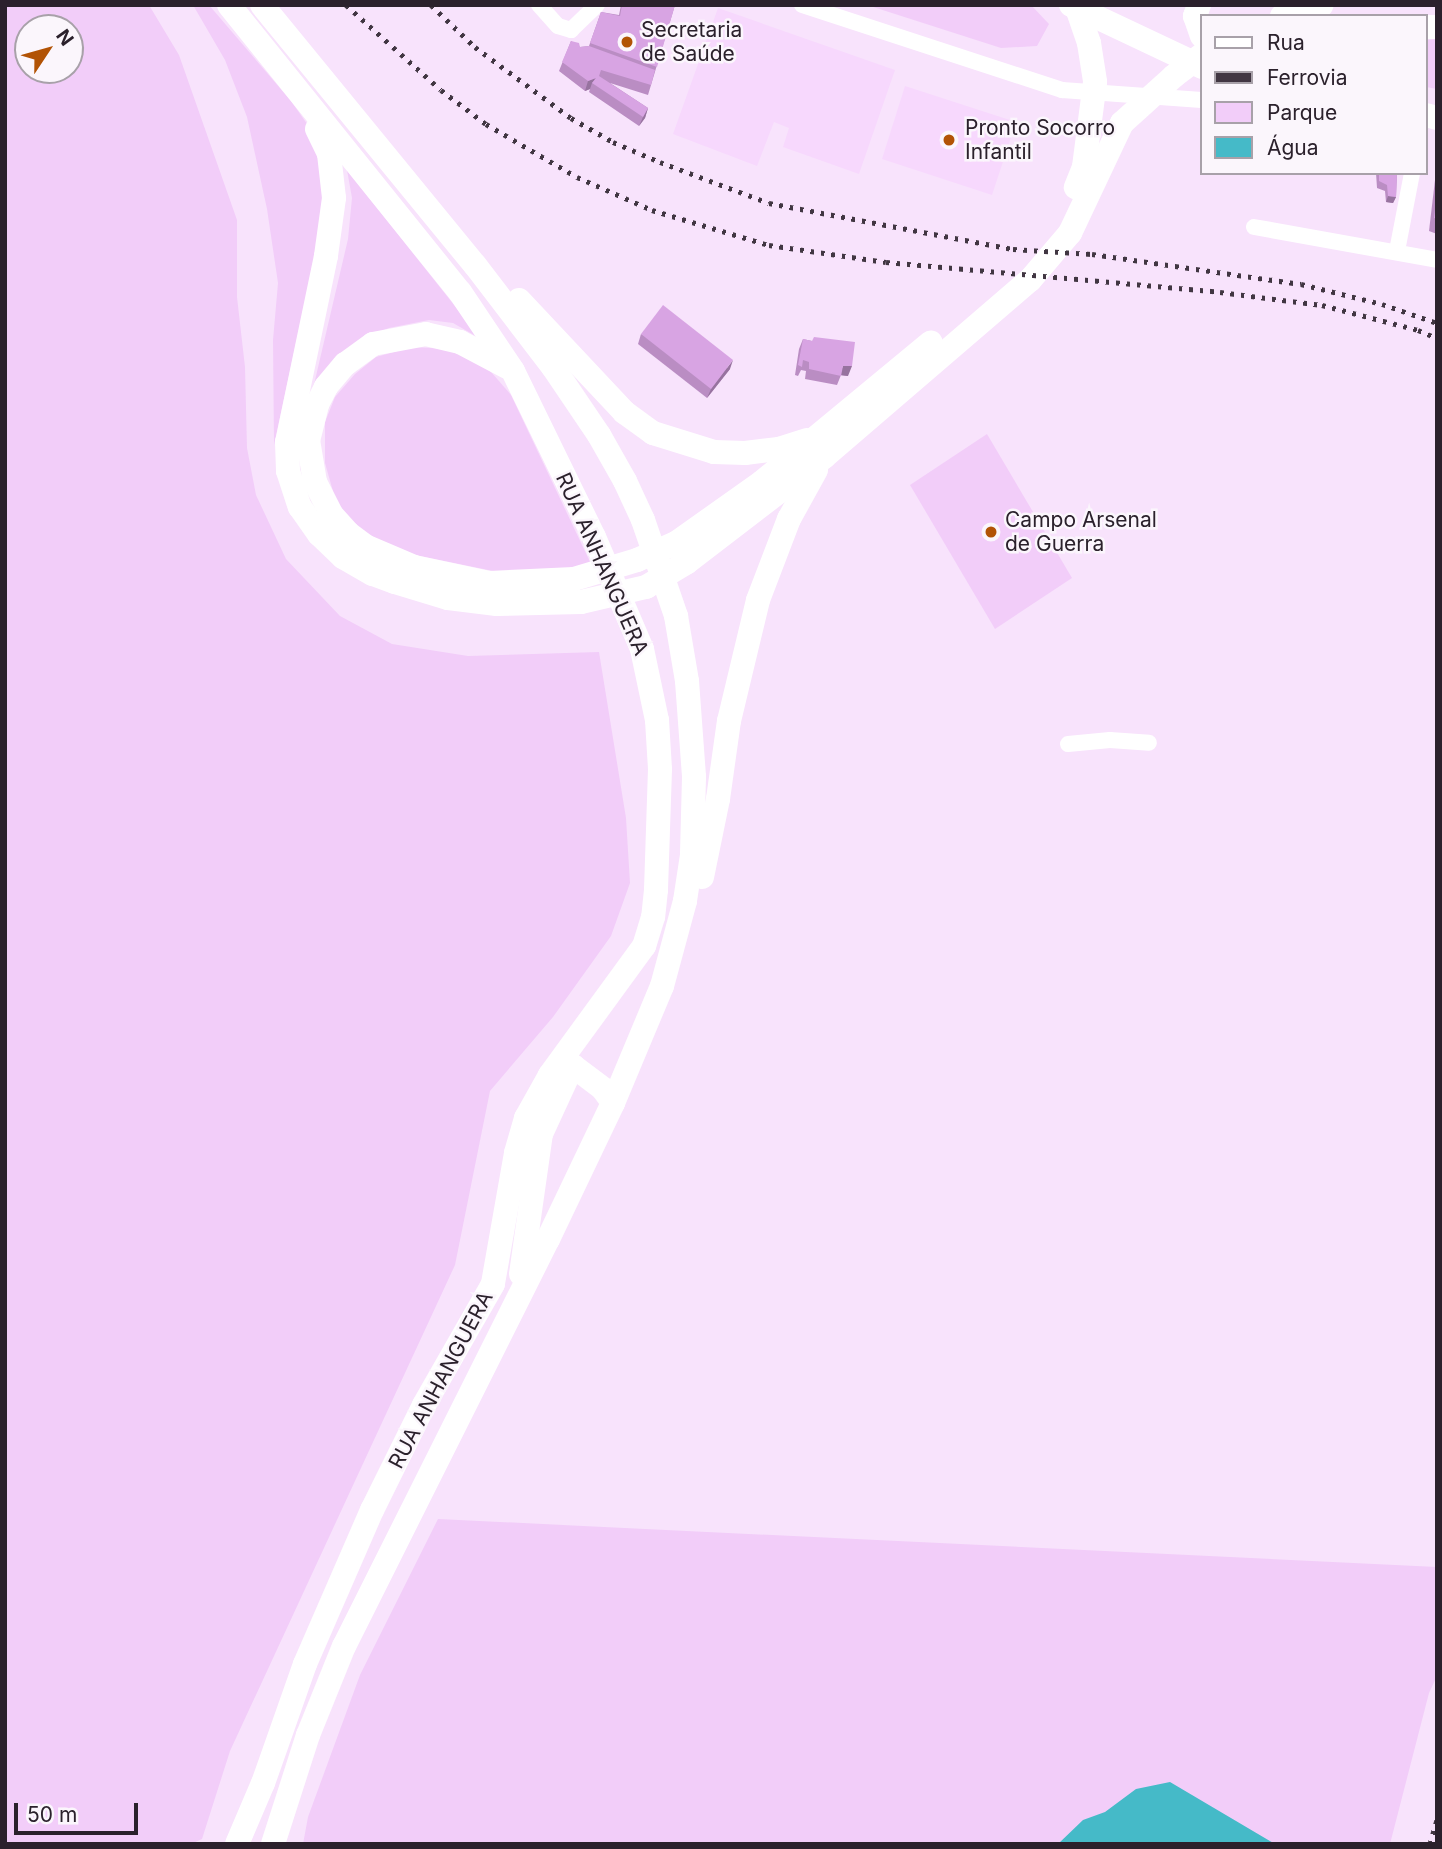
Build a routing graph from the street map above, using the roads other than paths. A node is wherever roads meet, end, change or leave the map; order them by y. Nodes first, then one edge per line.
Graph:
1 (229, 5) edge
2 (262, 5) edge
3 (538, 5) edge
4 (597, 5) edge
5 (802, 5) edge
6 (1073, 5) edge
7 (1091, 5) edge
8 (1199, 5) edge
9 (1322, 5) edge
10 (1289, 14) edge
11 (1200, 30) edge
12 (1200, 57) edge
13 (1200, 66) edge
14 (284, 71) junction
15 (1200, 100) edge
16 (384, 151) junction
17 (1100, 167) junction
18 (1412, 175) edge
19 (1254, 228) dead end
20 (1397, 251) junction
21 (1437, 260) edge
22 (513, 371) junction
23 (844, 425) junction
24 (821, 447) junction
25 (1149, 743) dead end
26 (1068, 744) dead end
27 (674, 945) junction
28 (662, 986) junction
29 (573, 1066) junction
30 (550, 1075) junction
31 (613, 1103) junction
32 (499, 1334) junction
33 (237, 1844) edge
34 (273, 1844) edge

1 - 14 main road, RUA ANHANGUERA
2 - 16 main road, RUA ANHANGUERA
3 - 4 street
5 - 15 street
6 - 13 main road
6 - 23 main road
7 - 17 main road
8 - 11 main road
9 - 10 main road
12 - 17 main road
14 - 22 main road, RUA ANHANGUERA
14 - 24 main road
16 - 24 main road
16 - 27 main road, RUA ANHANGUERA
17 - 23 main road
18 - 20 street
19 - 20 street
20 - 21 street
22 - 24 main road
22 - 30 main road, RUA ANHANGUERA
23 - 24 main road
24 - 28 main road
25 - 26 street
27 - 28 main road, RUA ANHANGUERA
27 - 29 main road
28 - 31 main road, RUA ANHANGUERA
29 - 30 main road
29 - 31 main road
29 - 32 main road
30 - 33 main road, RUA ANHANGUERA
31 - 32 main road, RUA ANHANGUERA
32 - 34 main road, RUA ANHANGUERA

